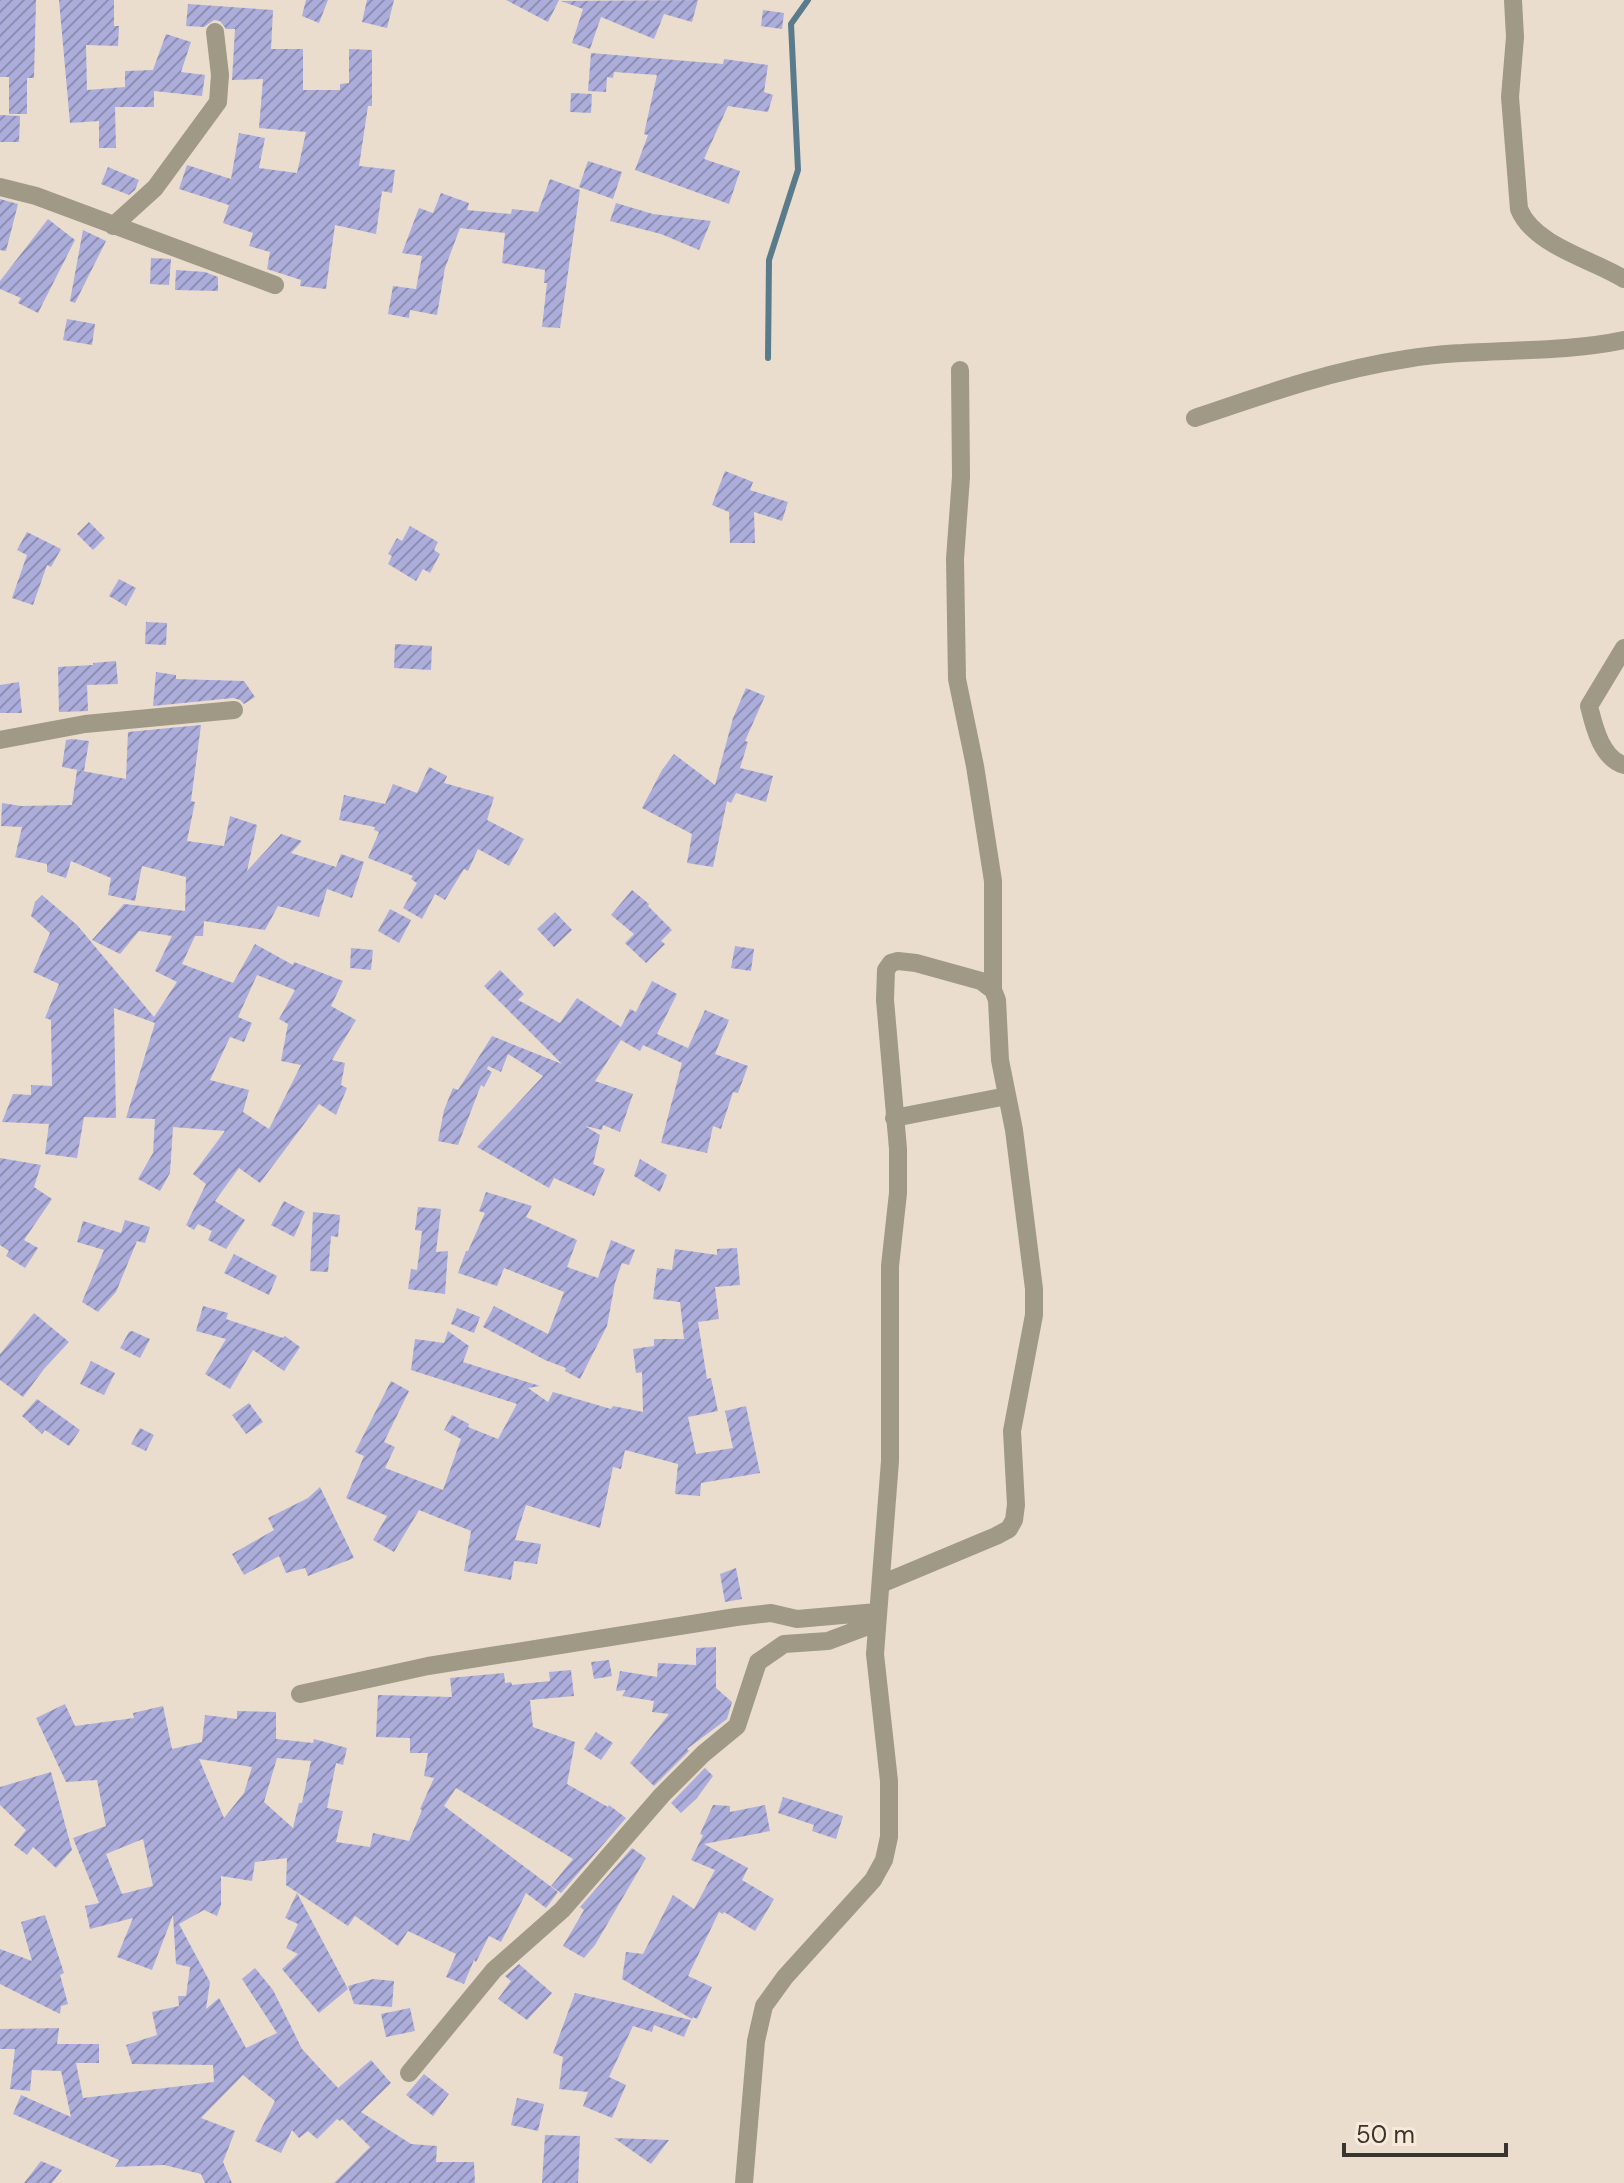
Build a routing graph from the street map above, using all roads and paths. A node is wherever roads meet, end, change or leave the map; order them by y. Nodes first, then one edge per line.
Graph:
1 (1513, 0) edge
2 (215, 32) dead end
3 (0, 187) edge
4 (113, 226) junction
5 (1624, 279) edge
6 (275, 285) dead end
7 (1624, 340) edge
8 (960, 370) dead end
9 (1195, 418) dead end
10 (1624, 648) edge
11 (234, 710) dead end
12 (0, 740) edge
13 (1624, 765) edge
14 (993, 990) junction
15 (1007, 1096) junction
16 (894, 1118) junction
17 (881, 1584) junction
18 (877, 1618) junction
19 (300, 1694) dead end
20 (409, 2073) dead end
21 (744, 2183) edge

1 - 5 street
2 - 4 street
3 - 4 street
4 - 6 street
7 - 9 street
8 - 14 street
10 - 13 street
11 - 12 street
14 - 15 street
14 - 16 street
15 - 16 street
15 - 17 street
16 - 17 street
17 - 18 street
18 - 19 street
18 - 20 street
18 - 21 street

